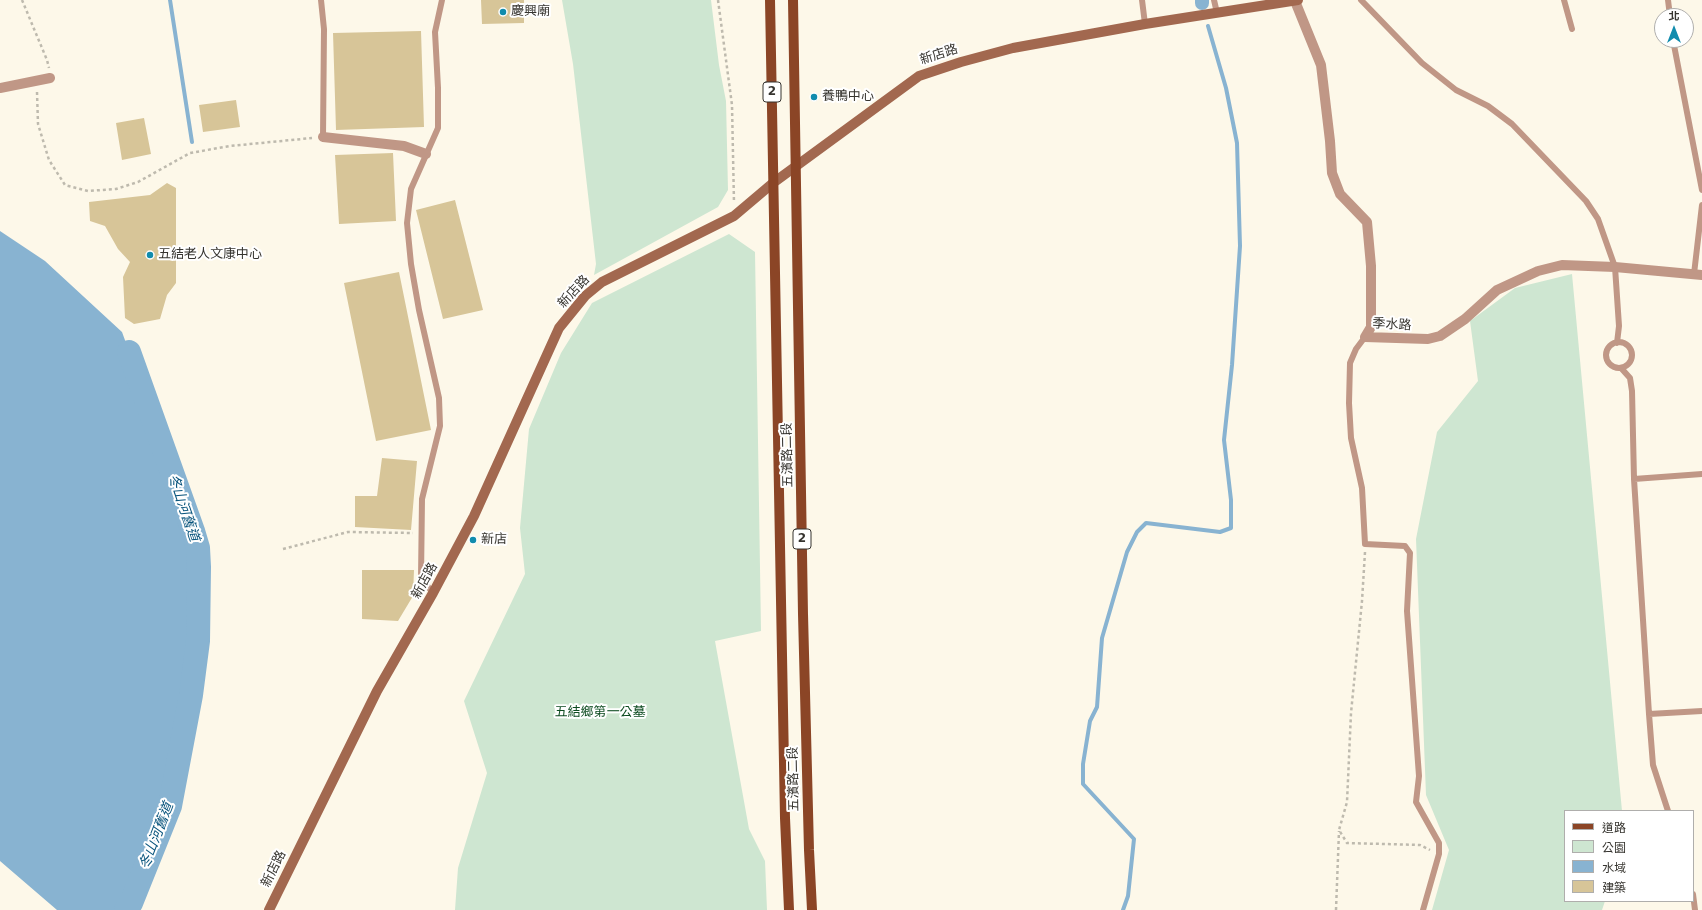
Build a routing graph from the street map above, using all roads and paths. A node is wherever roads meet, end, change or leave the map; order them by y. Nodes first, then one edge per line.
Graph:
1 (22, 0) edge
2 (321, 0) edge
3 (442, 0) edge
4 (718, 0) edge
5 (770, 0) edge
6 (792, 0) edge
7 (1142, 0) edge
8 (1214, 0) edge
9 (1297, 0) edge
10 (1361, 0) edge
11 (1564, 0) edge
12 (1217, 13) junction
13 (1145, 24) junction
14 (1572, 29) dead end
15 (1675, 48) edge
16 (50, 78) junction
17 (0, 88) edge
18 (323, 137) junction
19 (426, 154) junction
20 (796, 168) junction
21 (773, 183) junction
22 (1702, 190) edge
23 (1702, 205) edge
24 (734, 216) junction
25 (1615, 267) junction
26 (1698, 275) edge
27 (1365, 337) junction
28 (1617, 342) junction
29 (1621, 368) junction
30 (1702, 474) edge
31 (1634, 479) junction
32 (421, 533) junction
33 (1365, 544) junction
34 (283, 549) dead end
35 (433, 593) junction
36 (1702, 711) edge
37 (1649, 714) junction
38 (1668, 810) edge
39 (1339, 830) junction
40 (1439, 854) junction
41 (269, 910) edge
42 (789, 910) edge
43 (812, 910) edge
44 (1336, 910) edge
45 (1423, 910) edge

1 - 16 path
2 - 18 lane
3 - 19 lane
4 - 24 path
5 - 21 main road, 五濱路二段 / 2
6 - 20 main road, 五濱路二段 / 2
7 - 13 lane
8 - 12 lane
9 - 12 street, 季水路
9 - 27 street, 季水路
10 - 25 lane
11 - 14 lane
12 - 13 street, 新店路
13 - 20 street, 新店路
15 - 22 lane
16 - 17 street
16 - 18 path
18 - 19 street
19 - 32 lane
20 - 21 street, 新店路
20 - 43 main road, 五濱路二段 / 2
21 - 24 street, 新店路
21 - 42 main road, 五濱路二段 / 2
23 - 26 lane
24 - 35 street, 新店路
25 - 26 street, 季水路
25 - 27 street, 季水路
25 - 28 lane
27 - 33 lane
28 - 29 lane
28 - 29 lane
29 - 31 lane
30 - 31 lane
31 - 37 lane
32 - 34 path
32 - 35 lane
33 - 39 path
33 - 40 lane
35 - 41 street, 新店路
36 - 37 lane
37 - 38 lane
39 - 40 path
39 - 44 path
40 - 45 lane

